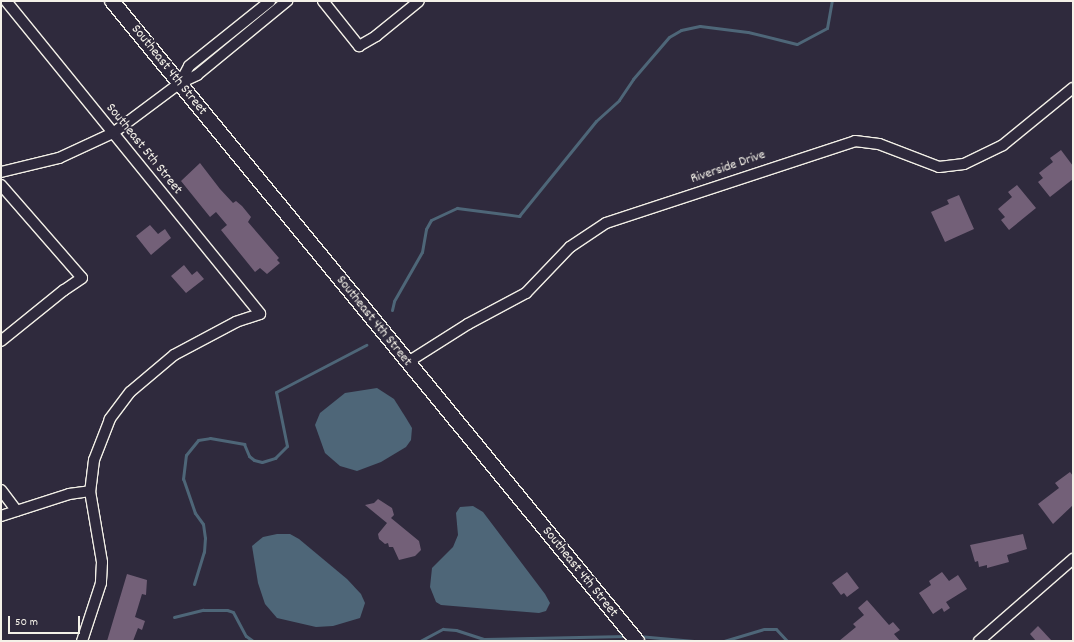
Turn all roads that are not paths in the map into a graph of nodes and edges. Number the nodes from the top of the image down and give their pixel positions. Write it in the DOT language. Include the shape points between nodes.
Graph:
graph roads {
  1 [pos="6,1"];
  2 [pos="112,1"];
  3 [pos="270,1"];
  4 [pos="287,1"];
  5 [pos="323,1"];
  6 [pos="419,1"];
  7 [pos="180,83"];
  8 [pos="1073,88"];
  9 [pos="113,133"];
  10 [pos="1,172"];
  11 [pos="1,185"];
  12 [pos="1,341"];
  13 [pos="408,362"];
  14 [pos="1,490"];
  15 [pos="90,491"];
  16 [pos="17,511"];
  17 [pos="1,516"];
  18 [pos="1073,559"];
  19 [pos="82,641"];
  20 [pos="637,641"];
  21 [pos="979,641"];
  1 -- 9 [label="street, Southeast 5th Street"];
  2 -- 7 [label="main road, Southeast 4th Street"];
  3 -- 7 [label="street" via="189,66"];
  4 -- 7 [label="street" via="197,75"];
  5 -- 6 [label="street" via="359,46 376,36"];
  7 -- 9 [label="street"];
  7 -- 13 [label="main road, Southeast 4th Street"];
  8 -- 13 [label="street, Riverside Drive" via="1003,145 964,164 939,168 879,144 855,141 606,224 587,233 570,247 526,293 468,324"];
  9 -- 10 [label="street" via="59,158"];
  9 -- 15 [label="street, Southeast 5th Street" via="260,314 236,322 179,352 130,392 110,419 100,439"];
  11 -- 12 [label="street" via="82,278"];
  13 -- 20 [label="main road, Southeast 4th Street"];
  14 -- 16 [label="street"];
  15 -- 16 [label="street" via="69,494"];
  15 -- 19 [label="street" via="102,570 94,608"];
  16 -- 17 [label="street"];
  18 -- 21 [label="street"];
}
